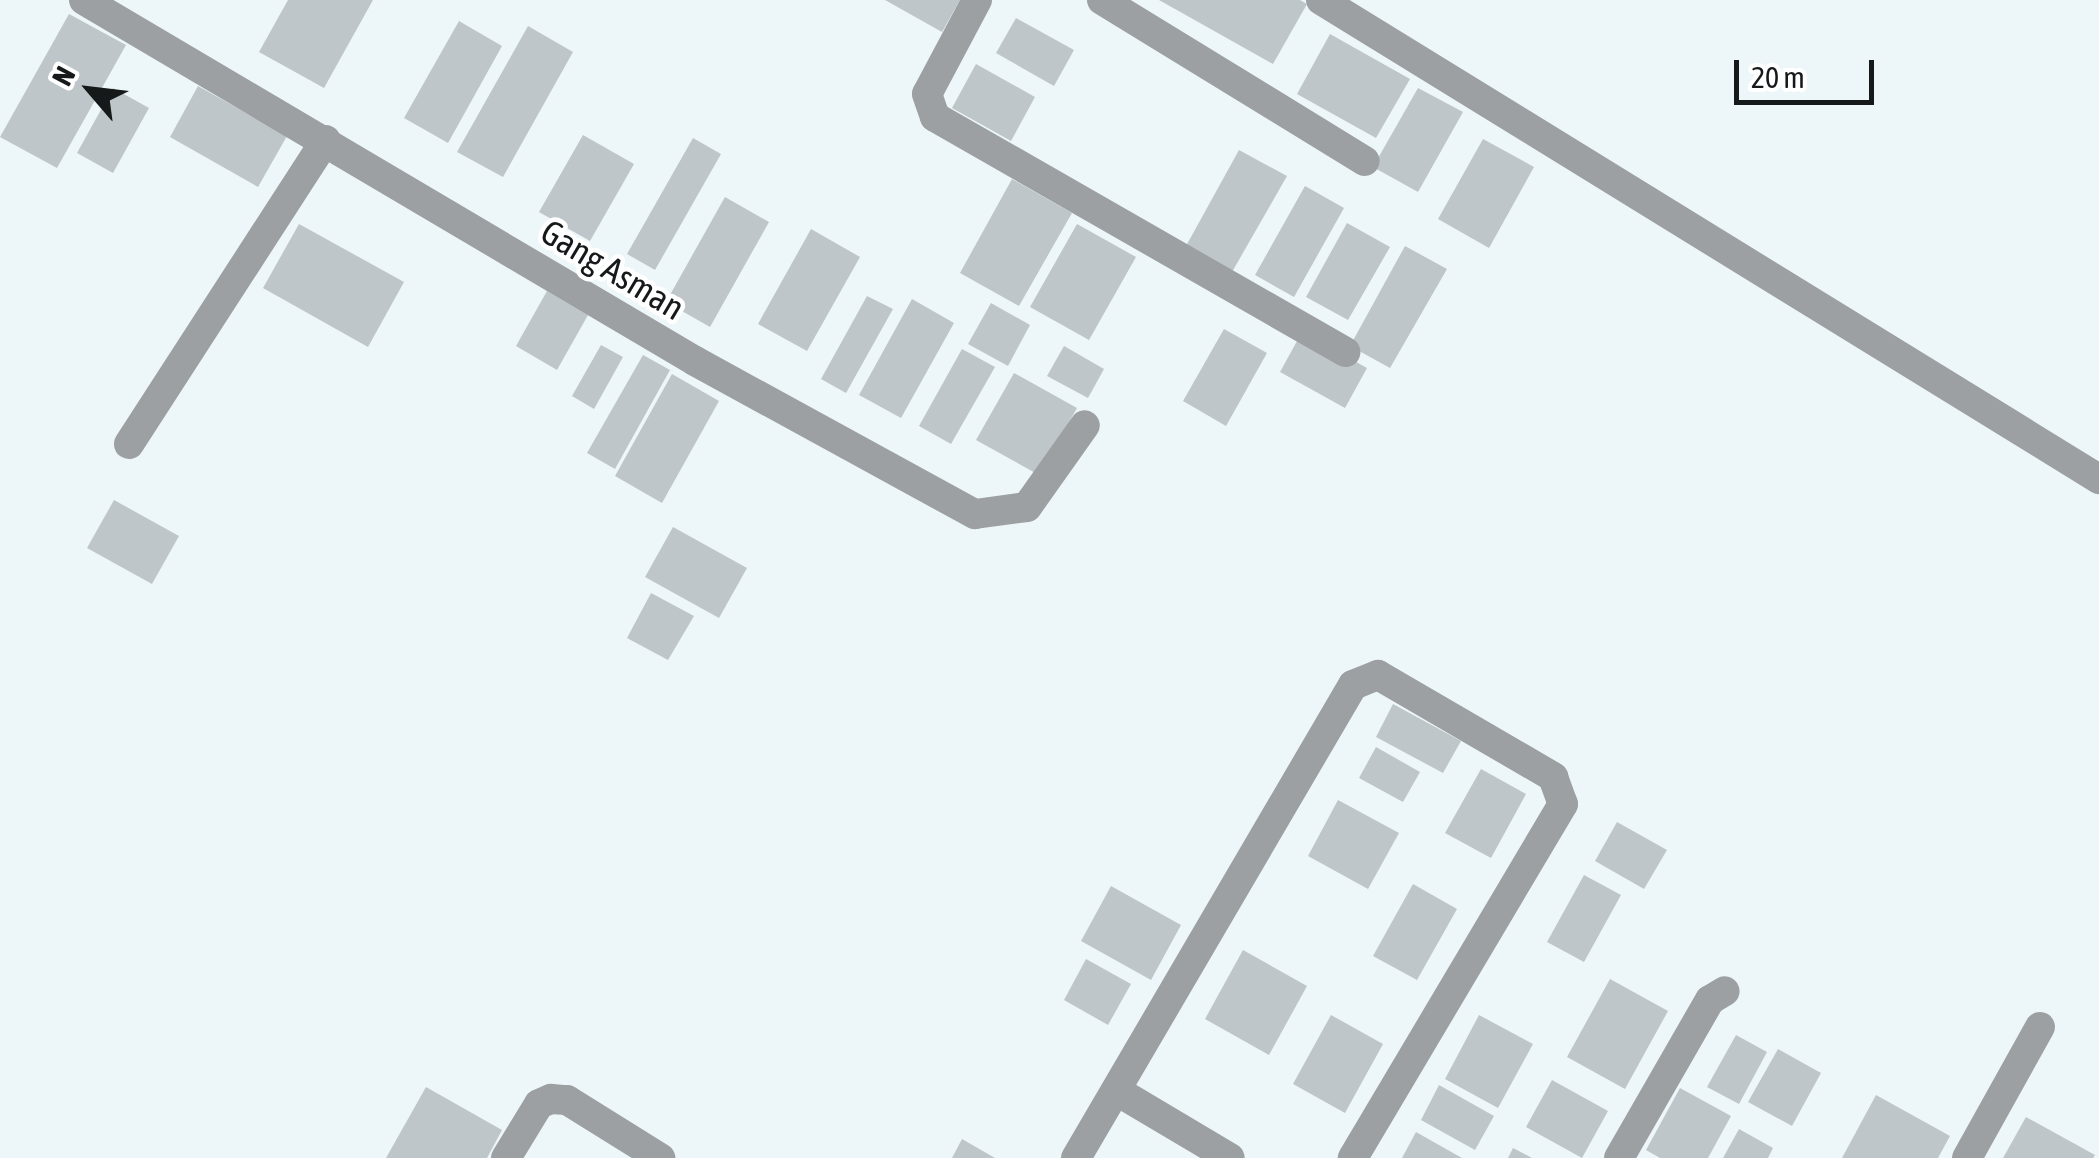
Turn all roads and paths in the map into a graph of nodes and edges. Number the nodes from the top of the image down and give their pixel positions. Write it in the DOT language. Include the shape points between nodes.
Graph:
graph roads {
  1 [pos="84,0"];
  2 [pos="977,0"];
  3 [pos="1102,0"];
  4 [pos="1321,0"];
  5 [pos="326,140"];
  6 [pos="1365,161"];
  7 [pos="1346,352"];
  8 [pos="1084,424"];
  9 [pos="129,444"];
  10 [pos="2099,479"];
  11 [pos="1725,991"];
  12 [pos="2040,1027"];
  13 [pos="1116,1091"];
  14 [pos="506,1158"];
  15 [pos="660,1158"];
  16 [pos="1076,1158"];
  17 [pos="1230,1158"];
  18 [pos="1353,1158"];
  19 [pos="1618,1158"];
  20 [pos="1967,1158"];
  1 -- 5 [label="street, Gang Asman"];
  2 -- 7 [label="street" via="927,94 935,118"];
  3 -- 6 [label="street"];
  4 -- 10 [label="street"];
  5 -- 8 [label="street, Gang Asman" via="695,361 975,514 1028,507"];
  5 -- 9 [label="street"];
  11 -- 19 [label="street" via="1710,1000"];
  12 -- 20 [label="street"];
  13 -- 16 [label="street"];
  13 -- 17 [label="street"];
  13 -- 18 [label="street" via="1353,685 1378,675 1553,777 1563,804"];
  14 -- 15 [label="street" via="539,1104 551,1099 566,1100"];
}
